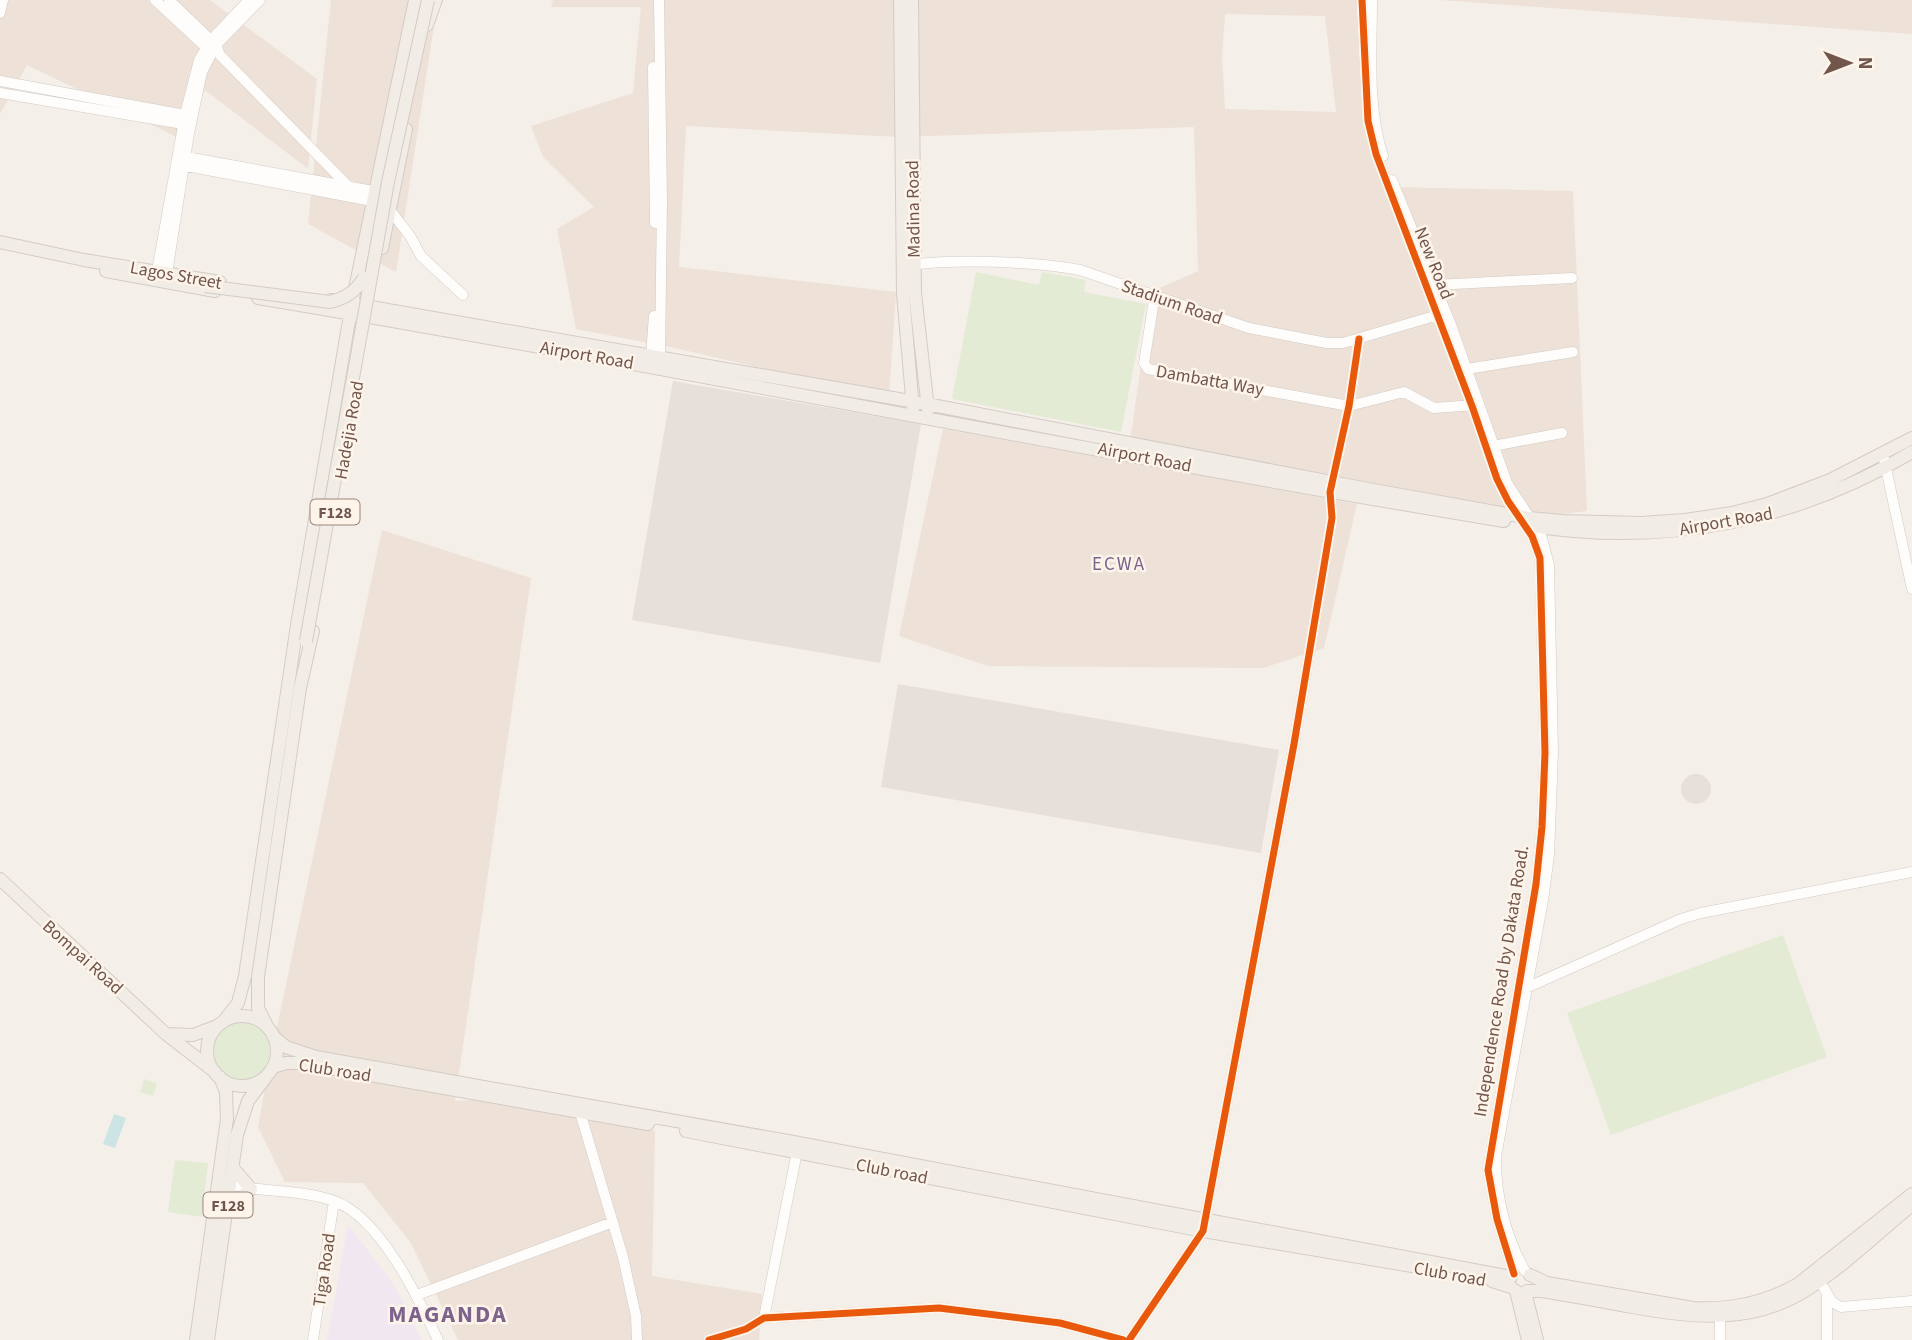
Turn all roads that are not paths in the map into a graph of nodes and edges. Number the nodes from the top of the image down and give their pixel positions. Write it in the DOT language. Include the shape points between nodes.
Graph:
graph roads {
  1 [pos="3,0"];
  2 [pos="155,0"];
  3 [pos="169,0"];
  4 [pos="249,0"];
  5 [pos="260,0"];
  6 [pos="653,0"];
  7 [pos="659,0"];
  8 [pos="900,0"];
  9 [pos="912,0"];
  10 [pos="1362,0"];
  11 [pos="1372,0"];
  12 [pos="426,1"];
  13 [pos="0,13"];
  14 [pos="212,48"];
  15 [pos="0,81"];
  16 [pos="0,93"];
  17 [pos="119,109"];
  18 [pos="184,120"];
  19 [pos="1373,135"];
  20 [pos="182,161"];
  21 [pos="331,188"];
  22 [pos="350,188"];
  23 [pos="372,196"];
  24 [pos="390,210"];
  25 [pos="1400,210"];
  26 [pos="0,242"];
  27 [pos="0,249"];
  28 [pos="908,265"];
  29 [pos="168,273"];
  30 [pos="364,278"];
  31 [pos="1572,278"];
  32 [pos="1434,285"];
  33 [pos="1155,293"];
  34 [pos="463,295"];
  35 [pos="351,308"];
  36 [pos="370,311"];
  37 [pos="1438,315"];
  38 [pos="1447,326"];
  39 [pos="1359,338"];
  40 [pos="1573,352"];
  41 [pos="655,357"];
  42 [pos="1467,369"];
  43 [pos="1475,405"];
  44 [pos="1349,406"];
  45 [pos="913,408"];
  46 [pos="928,410"];
  47 [pos="1562,433"];
  48 [pos="1912,438"];
  49 [pos="1493,446"];
  50 [pos="1912,452"];
  51 [pos="1885,460"];
  52 [pos="1331,487"];
  53 [pos="1527,521"];
  54 [pos="1912,589"];
  55 [pos="303,640"];
  56 [pos="298,672"];
  57 [pos="1912,872"];
  58 [pos="0,879"];
  59 [pos="1522,987"];
  60 [pos="220,1024"];
  61 [pos="270,1031"];
  62 [pos="166,1034"];
  63 [pos="269,1072"];
  64 [pos="217,1074"];
  65 [pos="400,1076"];
  66 [pos="580,1112"];
  67 [pos="790,1148"];
  68 [pos="233,1168"];
  69 [pos="224,1185"];
  70 [pos="251,1189"];
  71 [pos="1912,1194"];
  72 [pos="334,1200"];
  73 [pos="1912,1205"];
  74 [pos="228,1206"];
  75 [pos="613,1222"];
  76 [pos="1204,1225"];
  77 [pos="1520,1282"];
  78 [pos="1821,1282"];
  79 [pos="417,1295"];
  80 [pos="1912,1301"];
  81 [pos="1671,1309"];
  82 [pos="1720,1317"];
  83 [pos="764,1318"];
  84 [pos="196,1340"];
  85 [pos="208,1340"];
  86 [pos="313,1340"];
  87 [pos="438,1340"];
  88 [pos="637,1340"];
  89 [pos="709,1340"];
  90 [pos="1123,1340"];
  91 [pos="1129,1340"];
  92 [pos="1528,1340"];
  93 [pos="1537,1340"];
  94 [pos="1720,1340"];
  95 [pos="1827,1340"];
  1 -- 13 [label="street"];
  2 -- 14 [label="street"];
  3 -- 14 [label="street"];
  4 -- 14 [label="street"];
  5 -- 14 [label="street"];
  6 -- 41 [label="street"];
  7 -- 41 [label="street" via="662,200"];
  8 -- 28 [label="main road, Madina Road"];
  9 -- 28 [label="main road, Madina Road"];
  10 -- 19 [label="street, New Road" via="1367,105"];
  11 -- 19 [label="street, New Road"];
  12 -- 23 [label="main road, Hadejia Road / F128"];
  12 -- 24 [label="main road, Hadejia Road / F128" via="429,18"];
  12 -- 30 [label="main road" via="395,109"];
  12 -- 55 [label="main road, bridge"];
  14 -- 18 [label="street" via="192,82"];
  14 -- 20 [label="street" via="198,87"];
  14 -- 22 [label="street"];
  15 -- 17 [label="street"];
  16 -- 17 [label="street"];
  17 -- 18 [label="street"];
  18 -- 20 [label="street"];
  19 -- 25 [label="street, New Road"];
  20 -- 21 [label="street"];
  20 -- 29 [label="street"];
  21 -- 22 [label="street"];
  21 -- 23 [label="street"];
  22 -- 23 [label="street"];
  23 -- 35 [label="main road, Hadejia Road / F128"];
  24 -- 34 [label="street" via="421,256"];
  24 -- 36 [label="main road, Hadejia Road / F128"];
  25 -- 32 [label="street, New Road"];
  25 -- 37 [label="street, New Road"];
  26 -- 29 [label="main road, Lagos Street"];
  27 -- 35 [label="main road, Lagos Street" via="155,282"];
  28 -- 33 [label="street, Stadium Road" via="957,261 1062,267"];
  28 -- 45 [label="main road, Madina Road" via="905,323"];
  28 -- 46 [label="main road, Madina Road"];
  29 -- 30 [label="main road, bridge" via="205,286 330,302 349,295"];
  29 -- 35 [label="main road, Lagos Street"];
  30 -- 55 [label="main road"];
  31 -- 32 [label="street"];
  32 -- 38 [label="street, New Road"];
  33 -- 39 [label="street, Stadium Road" via="1263,331 1327,343"];
  33 -- 44 [label="street, Dambatta Way" via="1144,363 1148,369"];
  35 -- 36 [label="main road"];
  35 -- 56 [label="main road, Hadejia Road / F128" via="297,625"];
  36 -- 41 [label="main road, Airport Road"];
  36 -- 45 [label="main road, Airport Road"];
  36 -- 56 [label="main road, Hadejia Road / F128" via="325,569"];
  37 -- 38 [label="street, New Road"];
  37 -- 39 [label="street, Stadium Road"];
  38 -- 42 [label="street, New Road"];
  38 -- 43 [label="street, New Road"];
  39 -- 44 [label="street"];
  40 -- 42 [label="street"];
  41 -- 45 [label="main road, Airport Road"];
  42 -- 43 [label="street, New Road"];
  43 -- 44 [label="street" via="1434,408 1404,392"];
  43 -- 49 [label="street, New Road"];
  43 -- 53 [label="street, New Road" via="1501,489"];
  44 -- 52 [label="street"];
  45 -- 46 [label="main road, Airport Road"];
  46 -- 52 [label="main road, Airport Road"];
  47 -- 49 [label="street"];
  48 -- 51 [label="main road, Airport Road"];
  49 -- 53 [label="street, New Road"];
  50 -- 51 [label="main road, Airport Road"];
  51 -- 53 [label="main road, Airport Road" via="1811,501 1710,527 1582,532"];
  51 -- 54 [label="street"];
  52 -- 53 [label="main road, Airport Road"];
  52 -- 76 [label="street" via="1332,518 1294,744"];
  53 -- 59 [label="street, Independence Road by Dakata Road." via="1540,558 1545,753 1536,884"];
  55 -- 56 [label="main road"];
  56 -- 60 [label="main road, Hadejia Road / F128" via="245,976 238,1003"];
  56 -- 61 [label="main road, Hadejia Road / F128" via="258,977 258,1007"];
  57 -- 59 [label="street" via="1701,913"];
  58 -- 62 [label="main road, Bompai Road"];
  59 -- 77 [label="street, Independence Road by Dakata Road." via="1492,1175"];
  60 -- 61 [label="main road" via="241,1016 260,1020"];
  60 -- 62 [label="main road" via="193,1035"];
  60 -- 64 [label="main road, F128" via="208,1048"];
  61 -- 63 [label="main road, F128" via="276,1056"];
  61 -- 65 [label="main road" via="286,1047"];
  62 -- 64 [label="main road, Bompai Road"];
  63 -- 64 [label="main road" via="257,1082 238,1086"];
  63 -- 65 [label="main road, Club road" via="286,1063 302,1063"];
  63 -- 68 [label="main road, F128" via="242,1116"];
  64 -- 69 [label="main road, F128" via="228,1105"];
  65 -- 66 [label="main road, Club road"];
  65 -- 67 [label="main road"];
  66 -- 67 [label="main road, Club road"];
  66 -- 75 [label="street"];
  67 -- 76 [label="main road"];
  67 -- 83 [label="street"];
  68 -- 69 [label="main road, F128"];
  68 -- 70 [label="main road"];
  69 -- 70 [label="street"];
  69 -- 74 [label="main road, F128"];
  69 -- 84 [label="main road, F128"];
  70 -- 72 [label="street"];
  70 -- 74 [label="main road"];
  71 -- 78 [label="main road"];
  72 -- 79 [label="street" via="370,1227"];
  72 -- 86 [label="street, Tiga Road"];
  73 -- 78 [label="main road"];
  74 -- 85 [label="main road, F128"];
  75 -- 79 [label="street"];
  75 -- 88 [label="street" via="636,1316"];
  76 -- 77 [label="main road"];
  76 -- 91 [label="street"];
  77 -- 81 [label="main road" via="1547,1283"];
  77 -- 92 [label="main road"];
  77 -- 93 [label="main road"];
  78 -- 80 [label="street" via="1832,1303 1841,1307"];
  78 -- 81 [label="main road" via="1748,1305"];
  78 -- 82 [label="main road" via="1768,1309"];
  78 -- 95 [label="street"];
  79 -- 87 [label="street"];
  81 -- 82 [label="main road"];
  82 -- 94 [label="street"];
  83 -- 89 [label="street" via="746,1329"];
  83 -- 90 [label="street" via="939,1308 1060,1323"];
}
